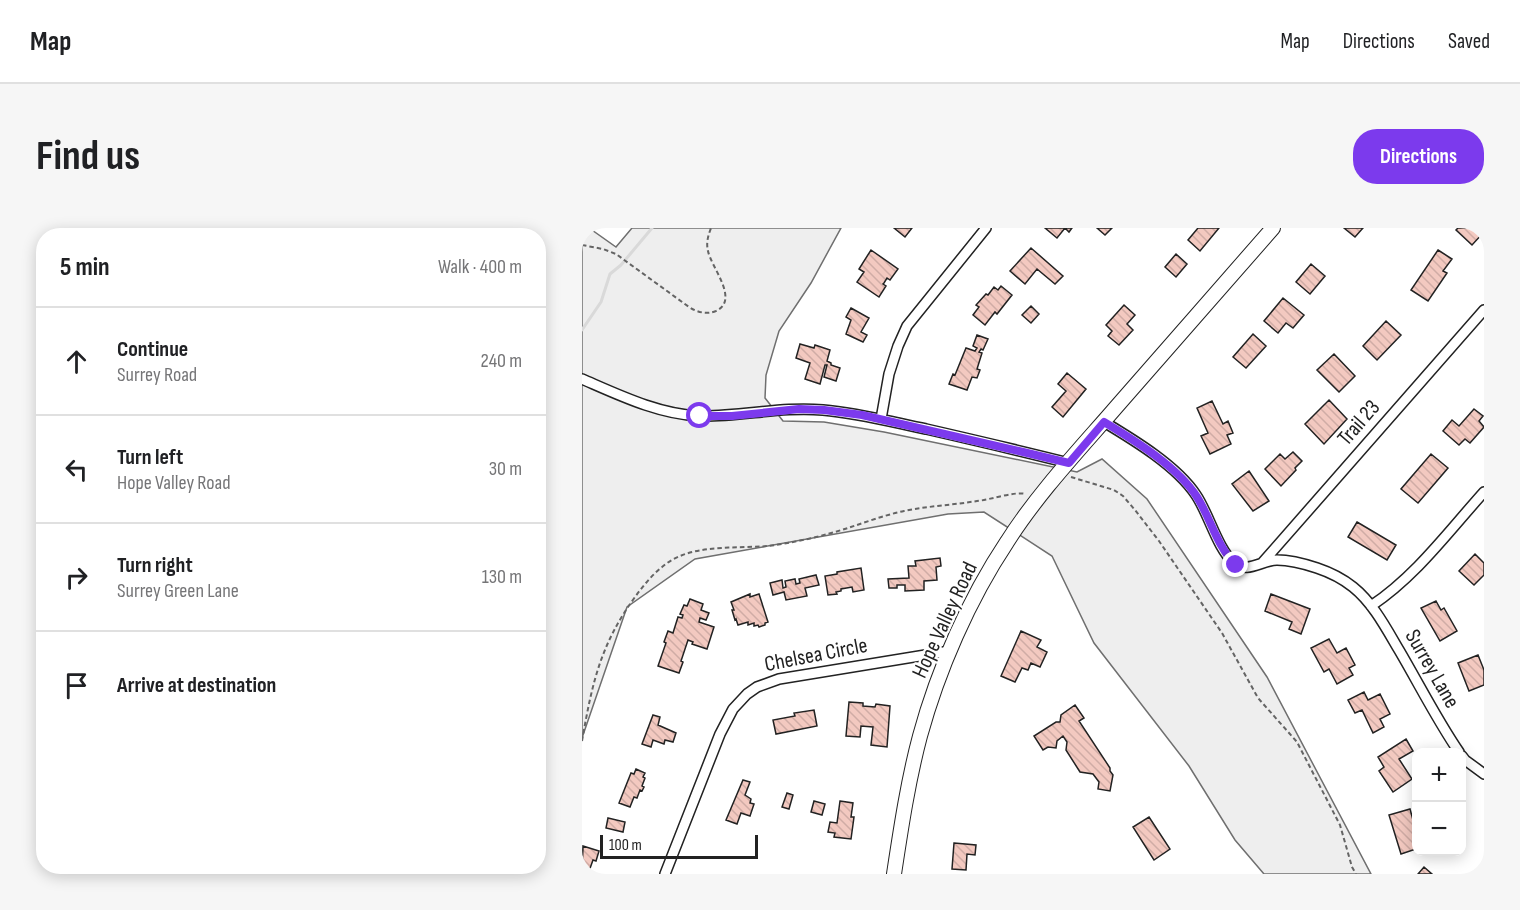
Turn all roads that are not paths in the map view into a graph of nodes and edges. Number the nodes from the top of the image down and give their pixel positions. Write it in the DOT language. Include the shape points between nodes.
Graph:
graph roads {
  1 [pos="986,228"];
  2 [pos="1273,228"];
  3 [pos="1484,310"];
  4 [pos="582,379"];
  5 [pos="881,419"];
  6 [pos="1104,422"];
  7 [pos="1069,470"];
  8 [pos="1484,492"];
  9 [pos="1263,561"];
  10 [pos="1371,606"];
  11 [pos="950,651"];
  12 [pos="1457,748"];
  13 [pos="1466,759"];
  14 [pos="1484,774"];
  15 [pos="665,874"];
  16 [pos="894,874"];
  1 -- 5 [label="street" via="907,326 889,374"];
  2 -- 6 [label="main road, Hope Valley Road"];
  3 -- 9 [label="street, Trail 23"];
  4 -- 5 [label="street" via="648,406 684,415 732,416 811,409"];
  5 -- 7 [label="street" via="1014,449"];
  6 -- 7 [label="main road, Hope Valley Road"];
  6 -- 9 [label="street, Surrey Lane" via="1155,455 1190,486 1236,565 1245,568"];
  7 -- 11 [label="main road, Hope Valley Road" via="1039,498 1007,542"];
  8 -- 10 [label="street" via="1412,574"];
  9 -- 10 [label="street, Surrey Lane" via="1285,560 1330,573"];
  10 -- 12 [label="street, Surrey Lane"];
  11 -- 15 [label="street, Chelsea Circle" via="779,679 747,694 732,709 720,734"];
  11 -- 16 [label="main road, Hope Valley Road" via="919,738"];
  13 -- 14 [label="street, Surrey Lane"];
}
